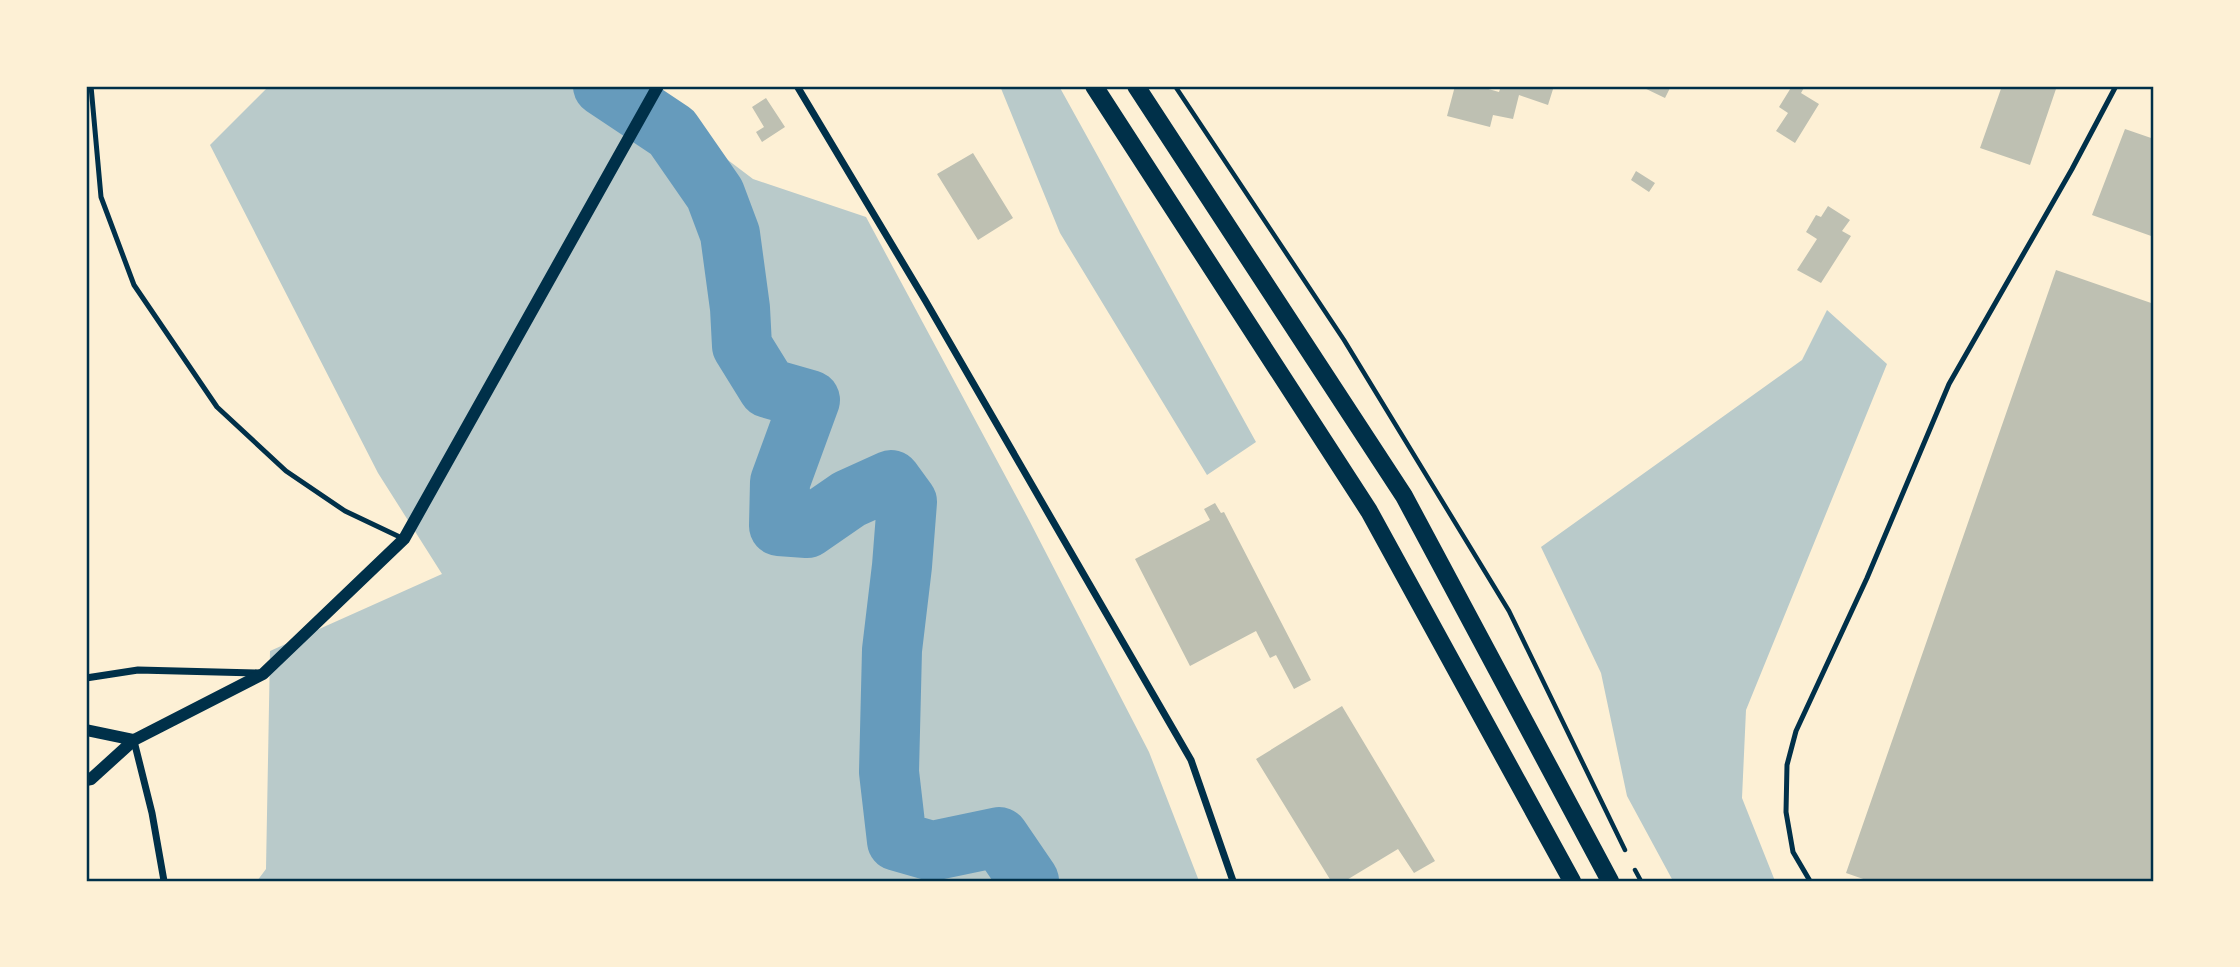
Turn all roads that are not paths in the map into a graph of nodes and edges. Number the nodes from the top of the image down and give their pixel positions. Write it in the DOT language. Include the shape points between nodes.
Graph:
graph roads {
  1 [pos="91,86"];
  2 [pos="658,86"];
  3 [pos="797,86"];
  4 [pos="1094,86"];
  5 [pos="1136,86"];
  6 [pos="2116,86"];
  7 [pos="404,539"];
  8 [pos="263,674"];
  9 [pos="86,678"];
  10 [pos="86,730"];
  11 [pos="134,740"];
  12 [pos="86,780"];
  13 [pos="164,881"];
  14 [pos="1233,881"];
  15 [pos="1572,881"];
  16 [pos="1610,881"];
  17 [pos="1810,881"];
  1 -- 7 [label="lane" via="101,197 134,285 217,407 286,471 345,511"];
  2 -- 7 [label="street"];
  3 -- 14 [label="street" via="1191,760"];
  4 -- 15 [label="main road" via="1369,511"];
  5 -- 16 [label="main road" via="1404,496"];
  6 -- 17 [label="lane" via="1949,384 1796,731 1787,765 1786,812 1793,852"];
  7 -- 8 [label="street"];
  8 -- 9 [label="street" via="138,670"];
  8 -- 11 [label="street"];
  10 -- 11 [label="street"];
  11 -- 12 [label="street"];
  11 -- 13 [label="street"];
}
